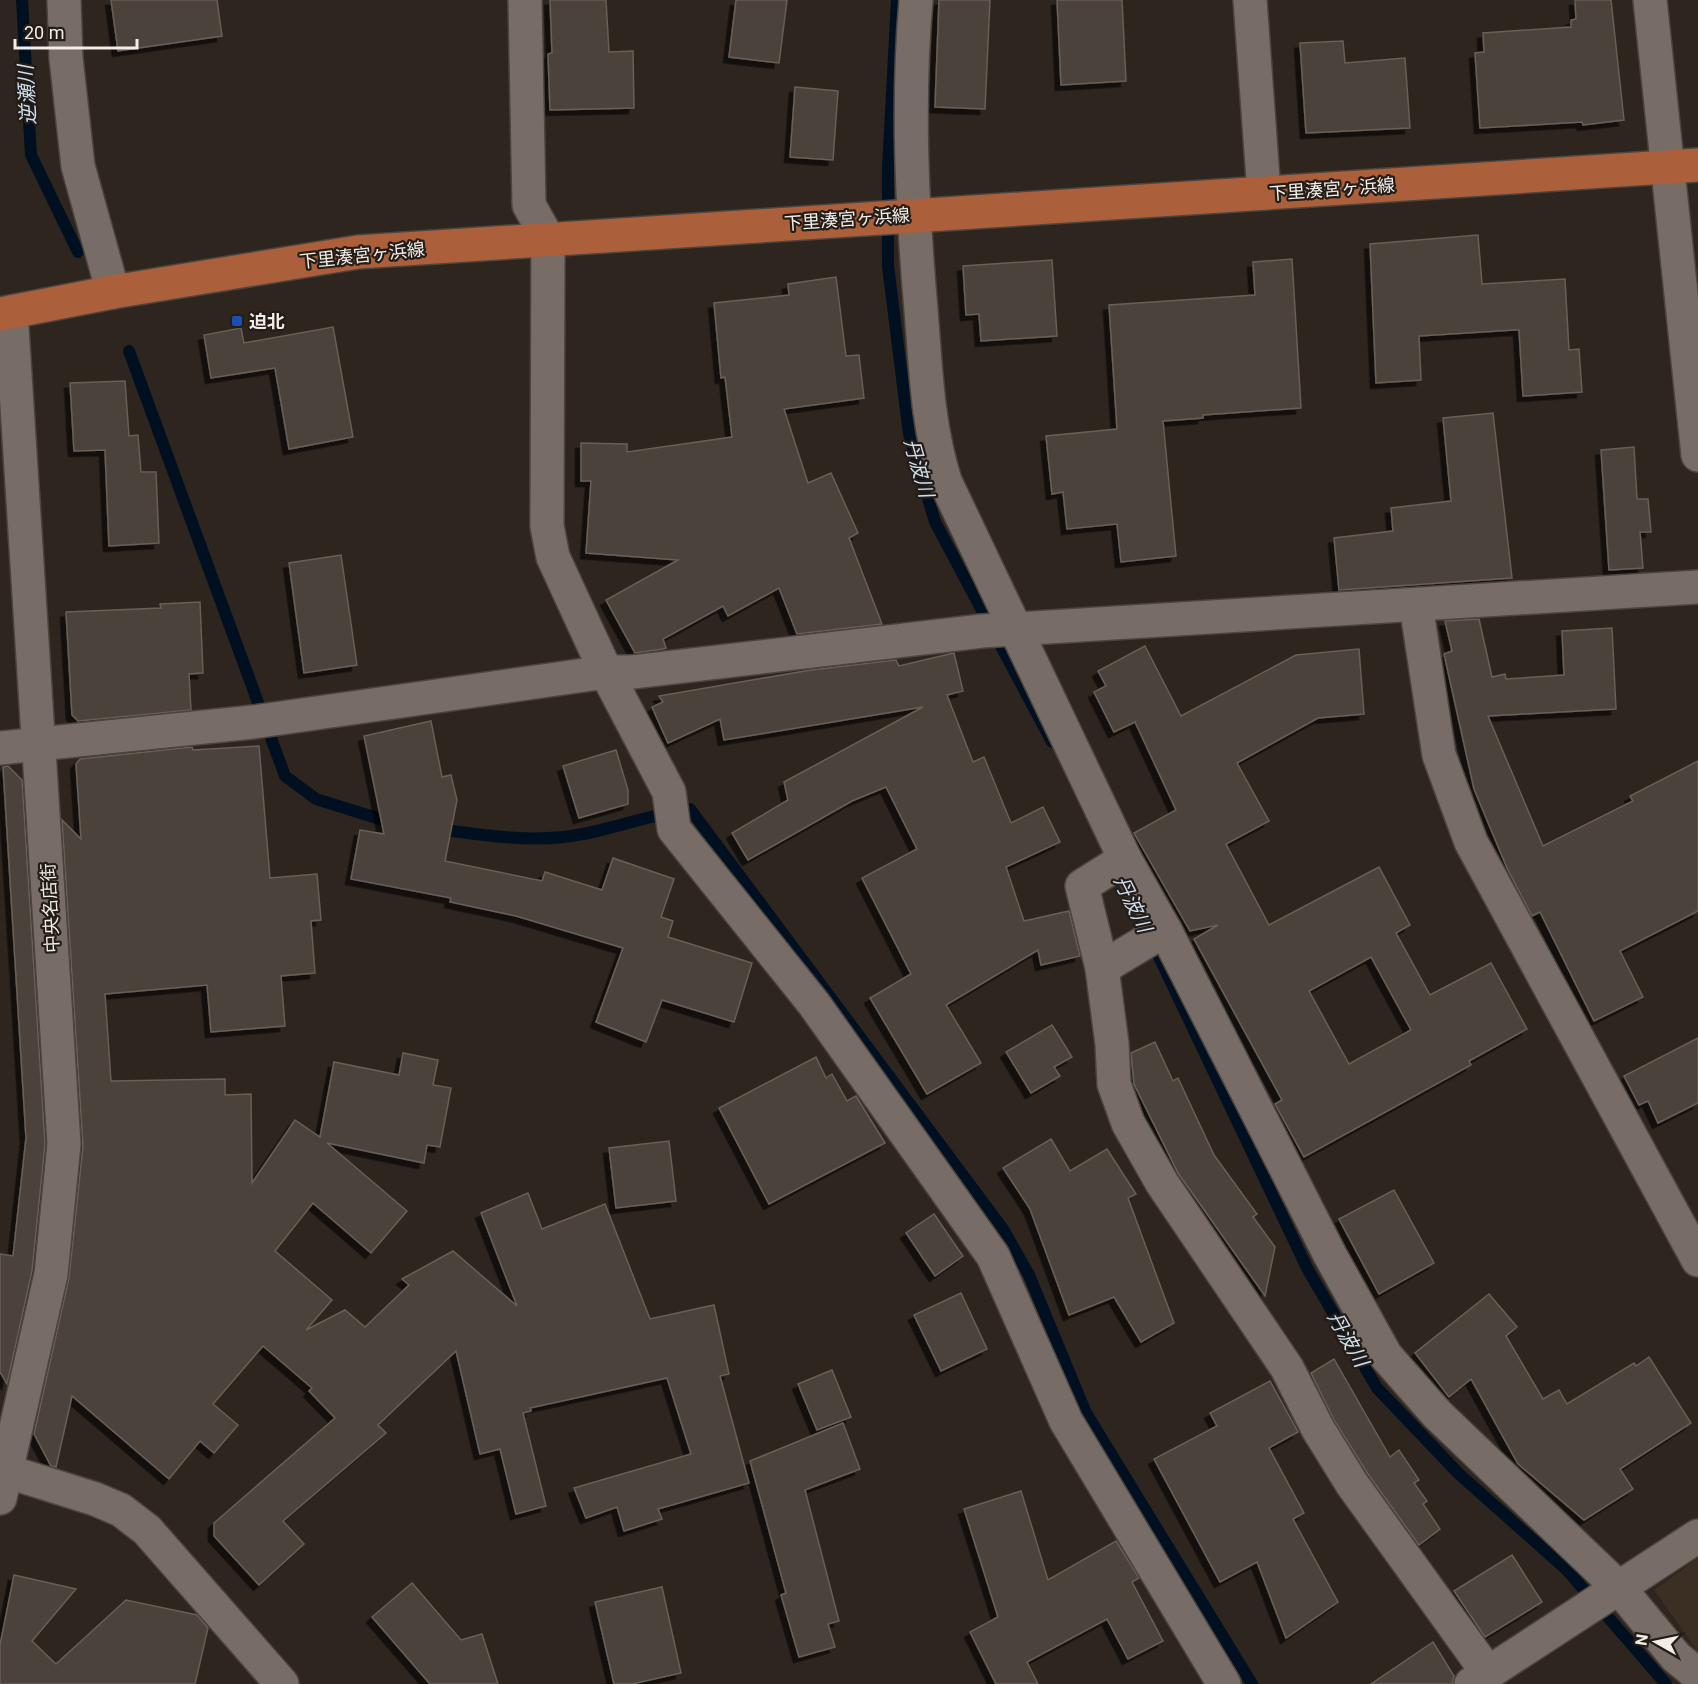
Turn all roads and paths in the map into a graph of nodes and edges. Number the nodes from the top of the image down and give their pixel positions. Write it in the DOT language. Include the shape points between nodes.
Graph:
graph roads {
  1 [pos="64,0"];
  2 [pos="525,0"];
  3 [pos="916,0"];
  4 [pos="1250,0"];
  5 [pos="1650,0"];
  6 [pos="1698,165"];
  7 [pos="1666,167"];
  8 [pos="1264,193"];
  9 [pos="913,215"];
  10 [pos="548,239"];
  11 [pos="113,292"];
  12 [pos="6,313"];
  13 [pos="1698,455"];
  14 [pos="1698,587"];
  15 [pos="1416,605"];
  16 [pos="1016,629"];
  17 [pos="606,672"];
  18 [pos="40,743"];
  19 [pos="0,748"];
  20 [pos="1125,859"];
  21 [pos="1165,930"];
  22 [pos="1102,968"];
  23 [pos="1698,1260"];
  24 [pos="3,1484"];
  25 [pos="1698,1536"];
  26 [pos="1620,1589"];
  27 [pos="1698,1675"];
  28 [pos="1480,1678"];
  29 [pos="282,1684"];
  30 [pos="1224,1684"];
  1 -- 11 [label="street" via="78,166"];
  2 -- 10 [label="street" via="529,205"];
  3 -- 9 [label="street" via="912,48"];
  4 -- 8 [label="street"];
  5 -- 7 [label="street"];
  6 -- 7 [label="main road, 下里湊宮ヶ浜線"];
  7 -- 8 [label="main road, 下里湊宮ヶ浜線"];
  7 -- 13 [label="street"];
  8 -- 9 [label="main road, 下里湊宮ヶ浜線"];
  9 -- 10 [label="main road, 下里湊宮ヶ浜線"];
  9 -- 16 [label="street" via="933,441 945,481"];
  10 -- 11 [label="main road, 下里湊宮ヶ浜線" via="358,252"];
  10 -- 17 [label="street" via="547,526 553,557"];
  11 -- 12 [label="main road, 下里湊宮ヶ浜線"];
  12 -- 18 [label="street, 中央名店街"];
  14 -- 15 [label="street"];
  15 -- 16 [label="street"];
  15 -- 23 [label="street" via="1439,755 1471,842"];
  16 -- 17 [label="street"];
  16 -- 20 [label="street"];
  17 -- 18 [label="street" via="263,720"];
  17 -- 30 [label="street" via="669,792 674,829 814,1004 993,1256 1066,1422"];
  18 -- 19 [label="street"];
  18 -- 24 [label="street, 中央名店街" via="64,1144 51,1274"];
  20 -- 21 [label="street"];
  20 -- 22 [label="street" via="1082,886"];
  21 -- 22 [label="street"];
  21 -- 26 [label="street" via="1330,1255 1386,1356 1437,1414"];
  22 -- 28 [label="street" via="1114,1084 1128,1123 1162,1183 1287,1368 1352,1484"];
  24 -- 29 [label="street" via="121,1510 147,1530"];
  25 -- 26 [label="street"];
  26 -- 27 [label="street" via="1676,1657"];
  26 -- 28 [label="street"];
}
